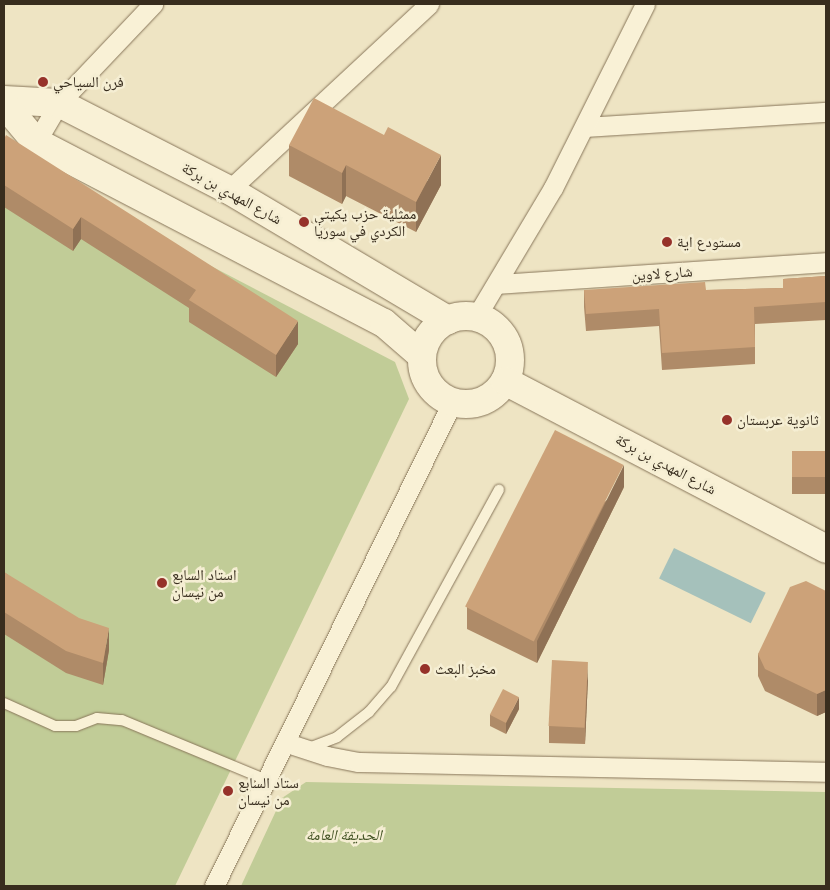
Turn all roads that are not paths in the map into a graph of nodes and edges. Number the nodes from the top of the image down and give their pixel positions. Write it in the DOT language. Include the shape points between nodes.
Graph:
graph roads {
  1 [pos="153,4"];
  2 [pos="429,4"];
  3 [pos="645,4"];
  4 [pos="4,102"];
  5 [pos="59,102"];
  6 [pos="826,112"];
  7 [pos="586,127"];
  8 [pos="36,142"];
  9 [pos="229,190"];
  10 [pos="826,262"];
  11 [pos="497,284"];
  12 [pos="476,317"];
  13 [pos="448,320"];
  14 [pos="422,356"];
  15 [pos="505,381"];
  16 [pos="452,403"];
  17 [pos="500,490"];
  18 [pos="826,549"];
  19 [pos="4,702"];
  20 [pos="287,743"];
  21 [pos="306,750"];
  22 [pos="826,772"];
  23 [pos="269,780"];
  24 [pos="214,886"];
  1 -- 5 [label="street"];
  2 -- 9 [label="street"];
  3 -- 7 [label="street"];
  4 -- 5 [label="street, شارع المهدي بن بركة"];
  4 -- 8 [label="street, شارع المهدي بن بركة"];
  5 -- 8 [label="street"];
  5 -- 9 [label="street, شارع المهدي بن بركة"];
  6 -- 7 [label="street"];
  7 -- 11 [label="street"];
  8 -- 14 [label="street, شارع المهدي بن بركة" via="384,323"];
  9 -- 13 [label="street, شارع المهدي بن بركة"];
  10 -- 11 [label="street, شارع لاوين"];
  11 -- 12 [label="street"];
  12 -- 13 [label="street"];
  12 -- 15 [label="street" via="499,330 506,342 510,355"];
  13 -- 14 [label="street" via="435,329"];
  14 -- 16 [label="street" via="429,385"];
  15 -- 16 [label="street" via="496,394 482,402"];
  15 -- 18 [label="street, شارع المهدي بن بركة"];
  16 -- 20 [label="street"];
  17 -- 21 [label="lane" via="391,687 369,712 337,737"];
  19 -- 23 [label="lane" via="55,726 76,726 97,718 122,720"];
  20 -- 21 [label="street"];
  20 -- 23 [label="street"];
  21 -- 22 [label="street" via="358,762"];
  23 -- 24 [label="street"];
}
